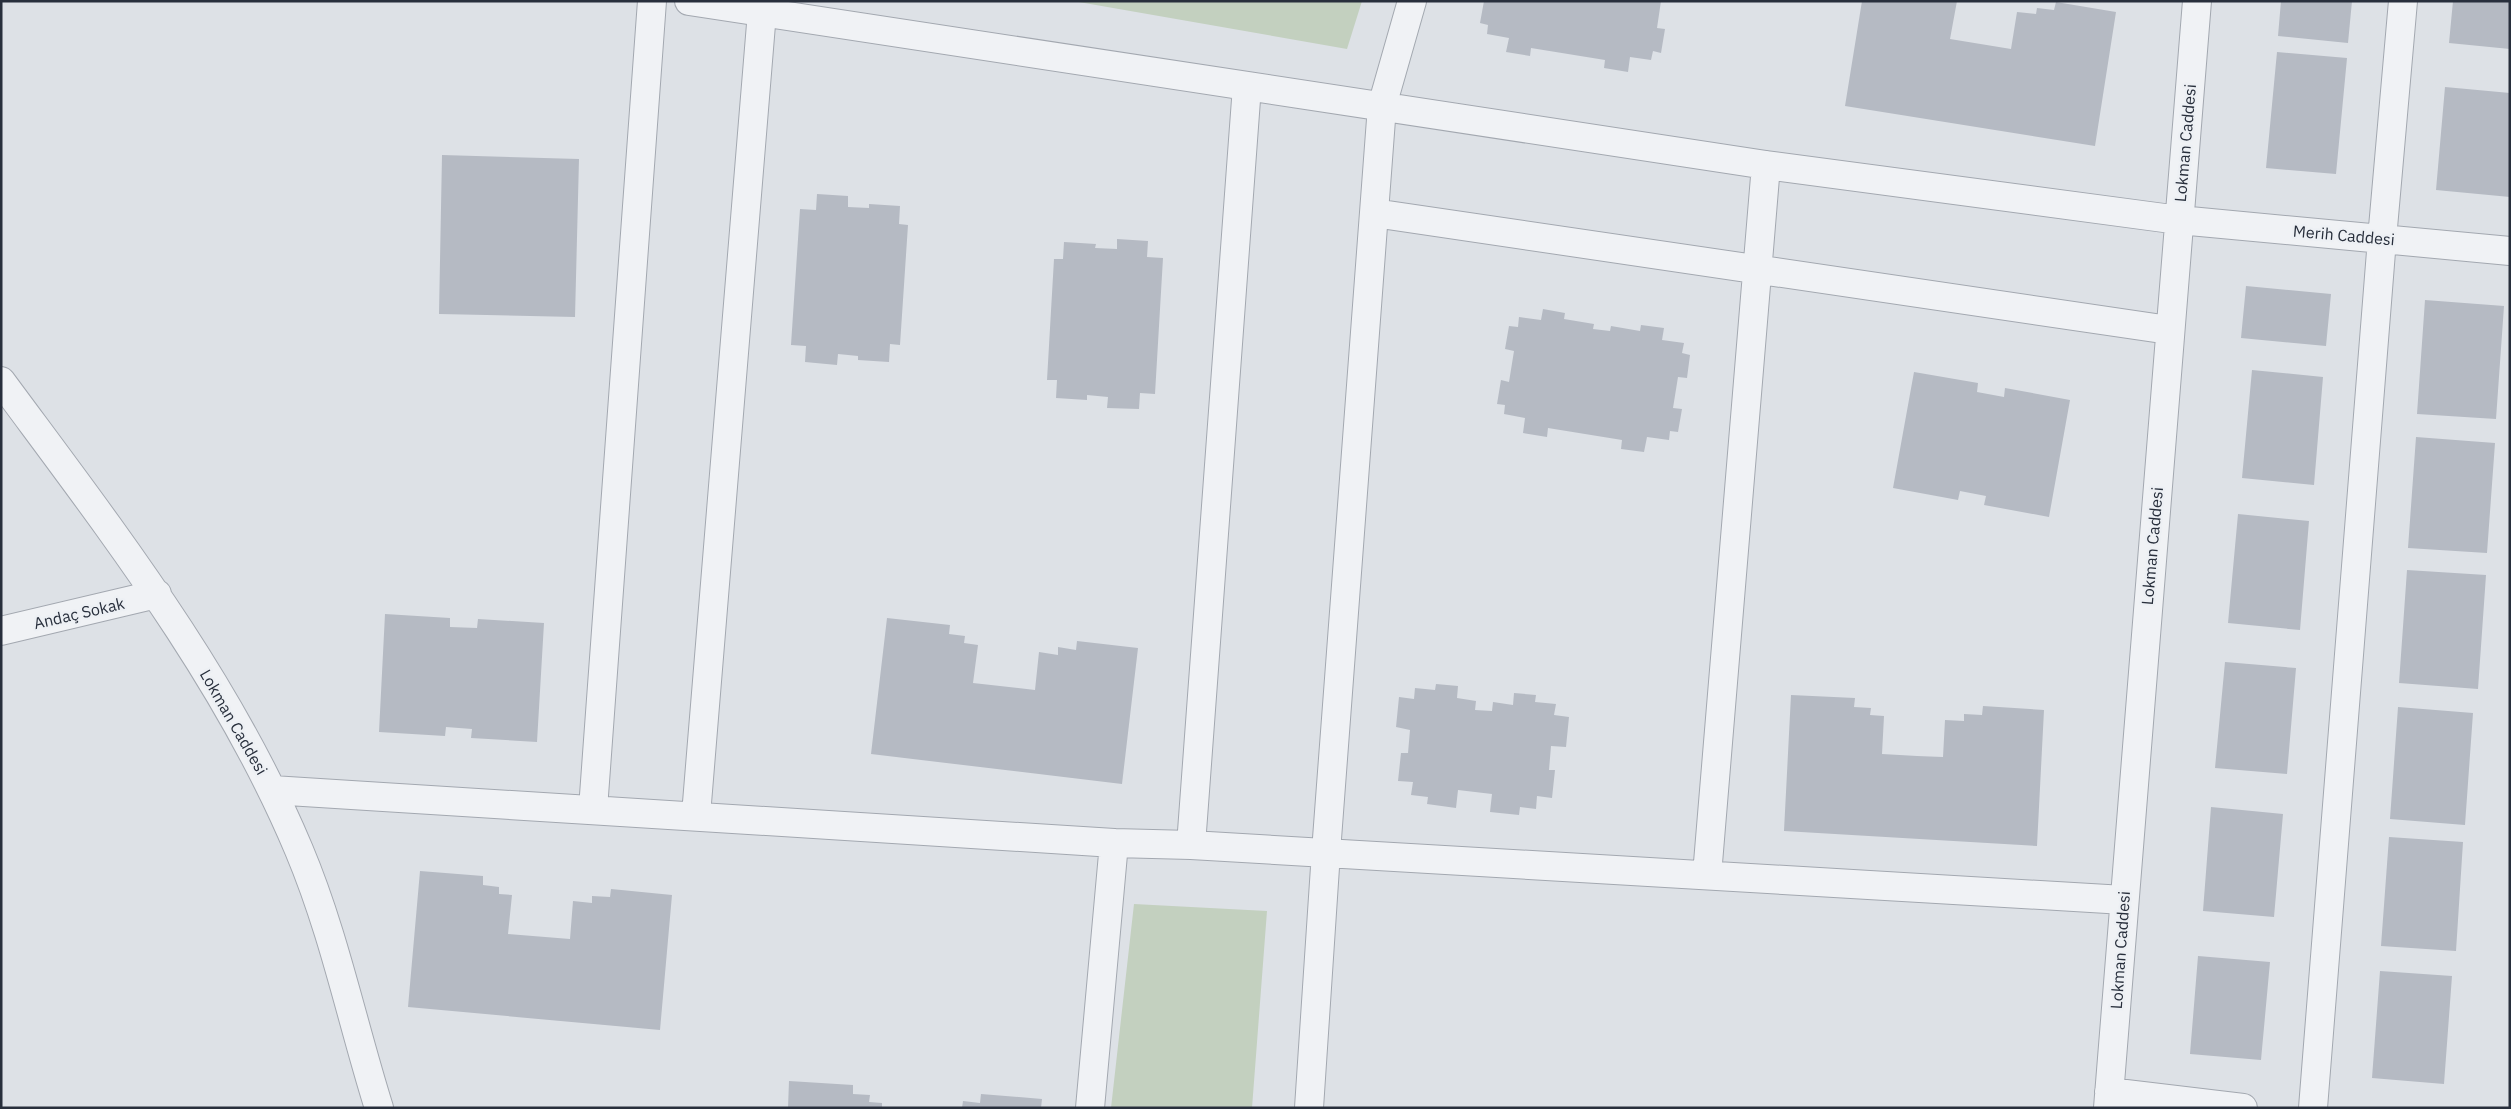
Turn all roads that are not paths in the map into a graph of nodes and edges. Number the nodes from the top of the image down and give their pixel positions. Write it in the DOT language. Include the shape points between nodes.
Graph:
graph roads {
  1 [pos="652,1"];
  2 [pos="689,1"];
  3 [pos="1412,1"];
  4 [pos="2197,1"];
  5 [pos="2403,1"];
  6 [pos="794,9"];
  7 [pos="762,12"];
  8 [pos="1247,86"];
  9 [pos="1382,106"];
  10 [pos="1766,165"];
  11 [pos="1374,213"];
  12 [pos="2178,220"];
  13 [pos="2382,239"];
  14 [pos="2510,251"];
  15 [pos="1757,270"];
  16 [pos="2170,330"];
  17 [pos="1,381"];
  18 [pos="157,594"];
  19 [pos="1,631"];
  20 [pos="272,790"];
  21 [pos="593,809"];
  22 [pos="696,815"];
  23 [pos="1114,843"];
  24 [pos="1191,845"];
  25 [pos="1326,852"];
  26 [pos="1707,875"];
  27 [pos="2124,900"];
  28 [pos="2109,1100"];
  29 [pos="379,1108"];
  30 [pos="1090,1108"];
  31 [pos="1308,1108"];
  32 [pos="2243,1108"];
  33 [pos="2313,1108"];
  1 -- 21 [label="street"];
  2 -- 7 [label="street, Merih Caddesi"];
  3 -- 9 [label="street"];
  4 -- 12 [label="street, Lokman Caddesi"];
  5 -- 13 [label="street"];
  6 -- 7 [label="street, Merih Caddesi"];
  6 -- 8 [label="street, Merih Caddesi"];
  7 -- 22 [label="street"];
  8 -- 9 [label="street, Merih Caddesi"];
  8 -- 24 [label="street"];
  9 -- 10 [label="street, Merih Caddesi"];
  9 -- 11 [label="street"];
  10 -- 12 [label="street, Merih Caddesi"];
  10 -- 15 [label="street"];
  11 -- 15 [label="street"];
  11 -- 25 [label="street"];
  12 -- 13 [label="street, Merih Caddesi"];
  12 -- 16 [label="street, Lokman Caddesi"];
  13 -- 14 [label="street, Merih Caddesi"];
  13 -- 33 [label="street"];
  15 -- 16 [label="street"];
  15 -- 26 [label="street"];
  16 -- 27 [label="street, Lokman Caddesi"];
  17 -- 18 [label="street, Lokman Caddesi"];
  18 -- 19 [label="street, Andaç Sokak"];
  18 -- 20 [label="street, Lokman Caddesi" via="241,731"];
  20 -- 21 [label="street"];
  20 -- 29 [label="street, Lokman Caddesi" via="323,912"];
  21 -- 22 [label="street"];
  22 -- 23 [label="street"];
  23 -- 24 [label="street"];
  23 -- 30 [label="street"];
  24 -- 25 [label="street"];
  25 -- 26 [label="street"];
  25 -- 31 [label="street"];
  26 -- 27 [label="street"];
  27 -- 28 [label="street, Lokman Caddesi"];
  28 -- 32 [label="street, Lokman Caddesi"];
}
